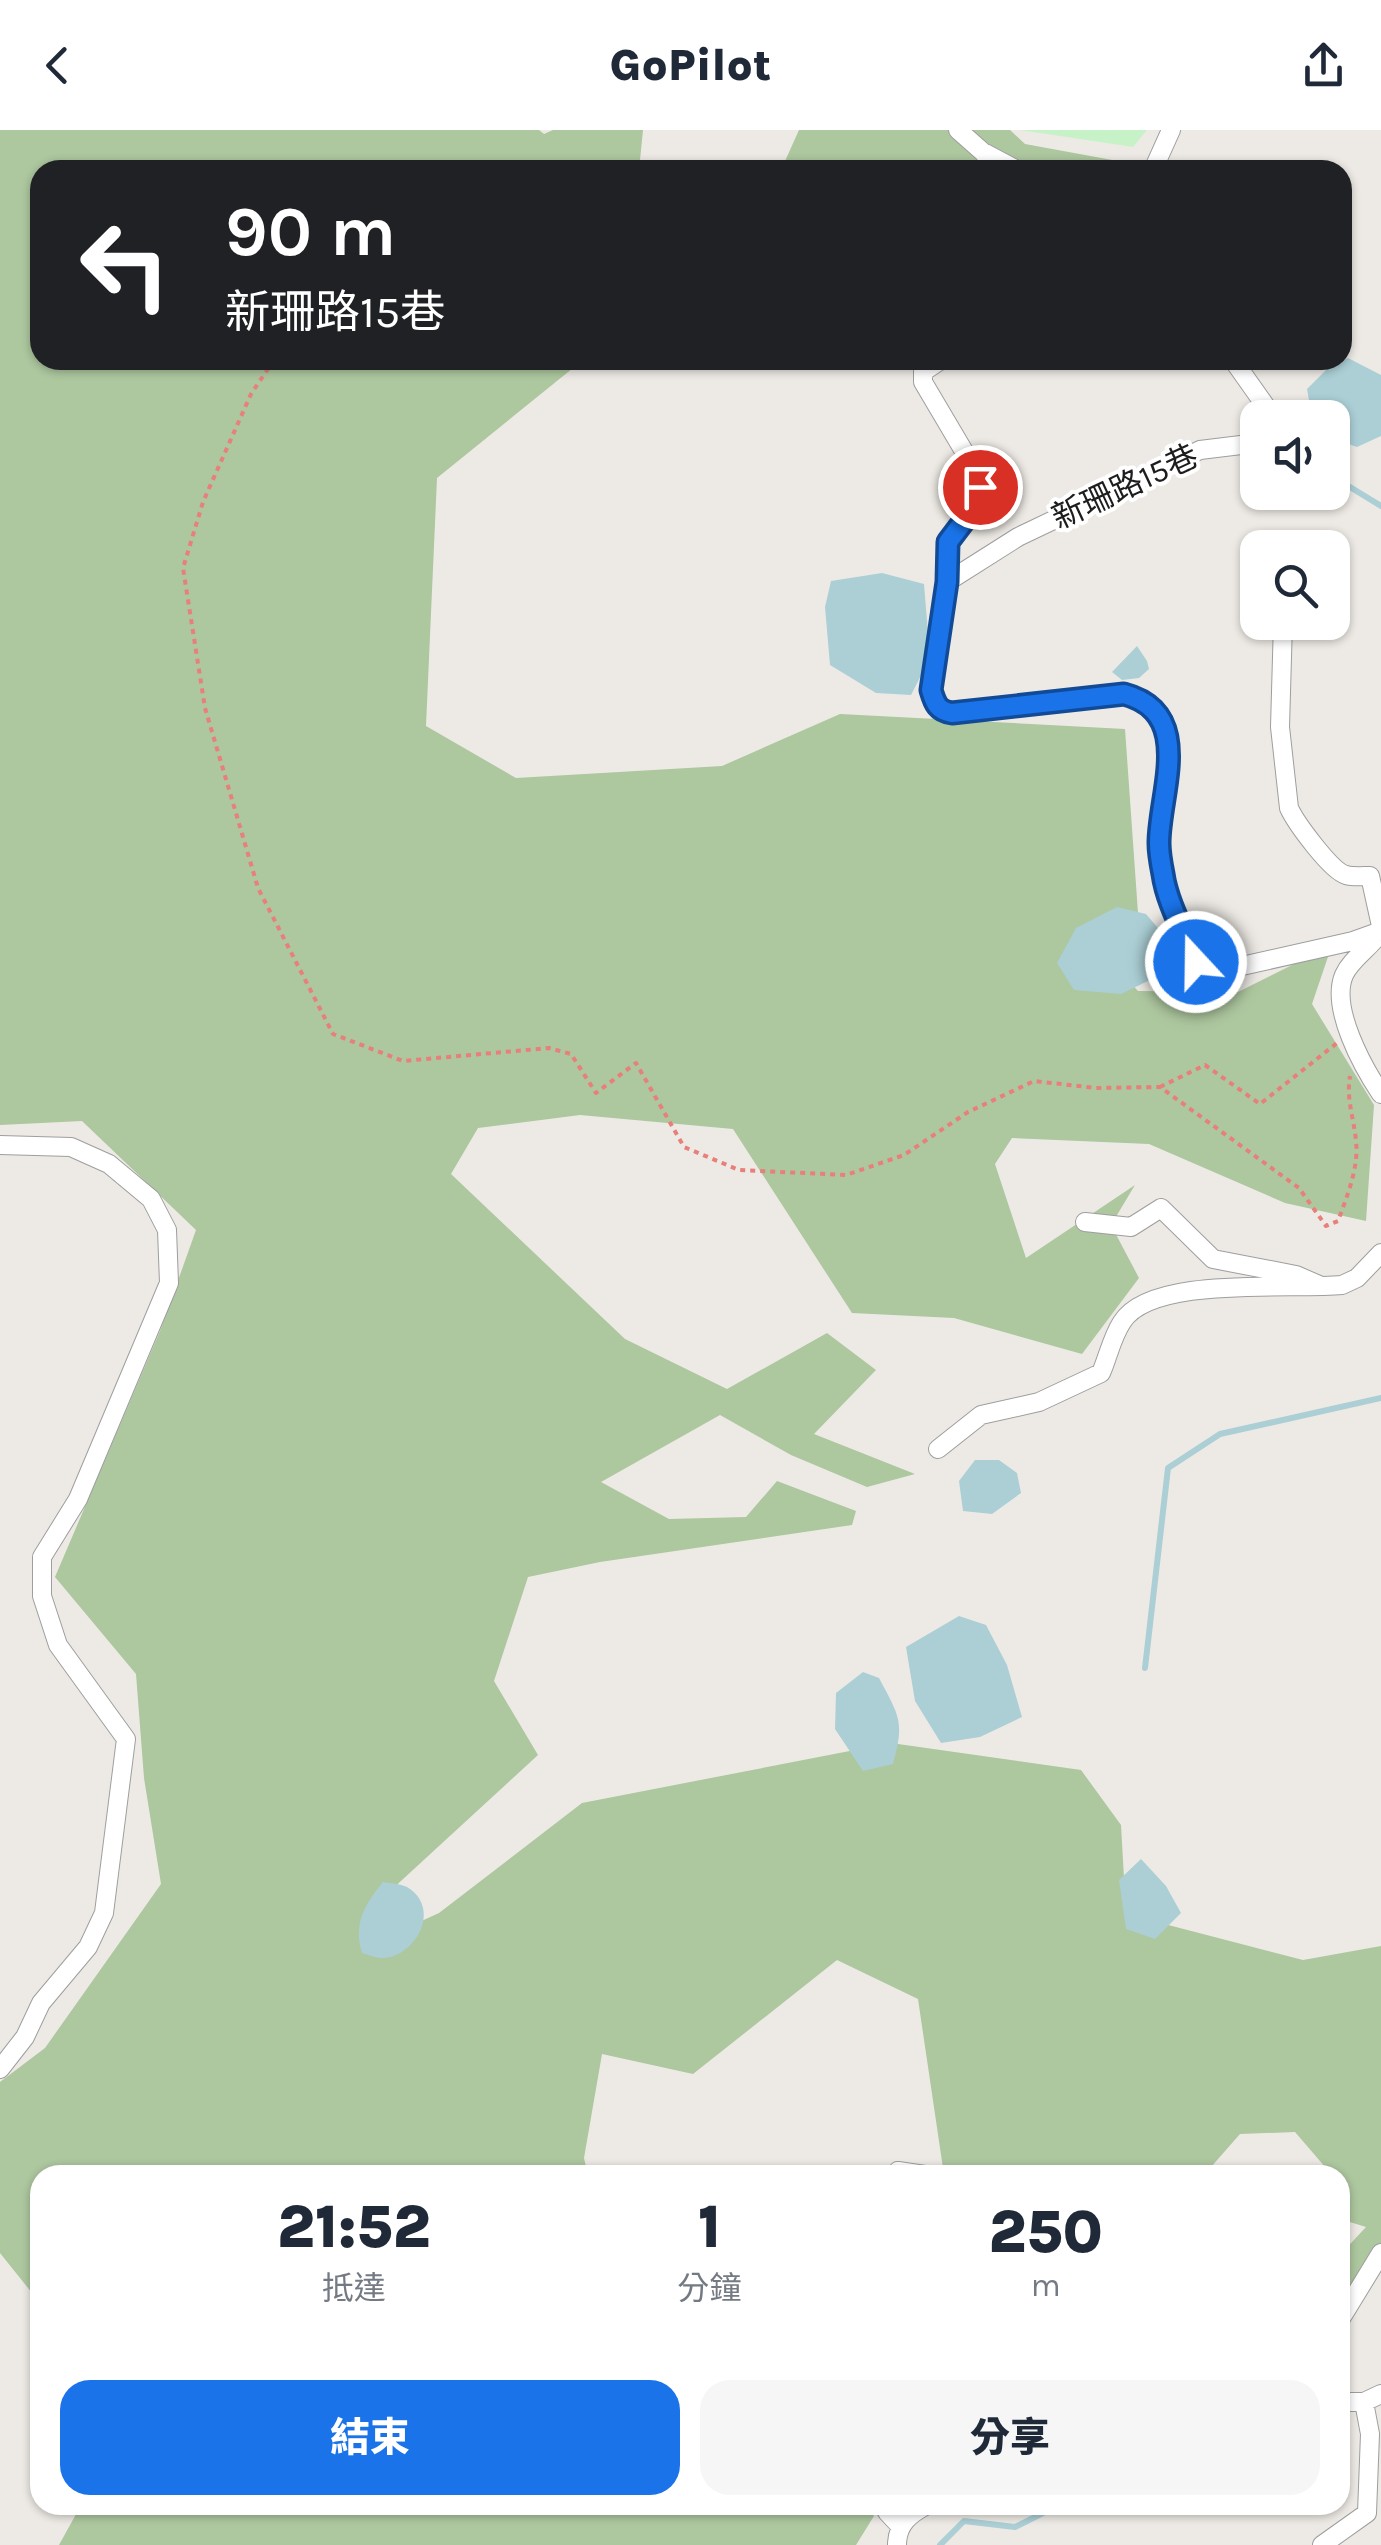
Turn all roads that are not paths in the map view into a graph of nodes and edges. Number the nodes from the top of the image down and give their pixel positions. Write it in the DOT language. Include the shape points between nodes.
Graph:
graph roads {
  1 [pos="958,130"];
  2 [pos="1172,130"];
  3 [pos="984,153"];
  4 [pos="989,160"];
  5 [pos="998,160"];
  6 [pos="1154,160"];
  7 [pos="927,370"];
  8 [pos="1240,370"];
  9 [pos="1261,400"];
  10 [pos="1240,445"];
  11 [pos="947,582"];
  12 [pos="1282,640"];
  13 [pos="1381,930"];
  14 [pos="1381,1094"];
  15 [pos="0,1145"];
  16 [pos="1085,1222"];
  17 [pos="1381,1253"];
  18 [pos="1322,1287"];
  19 [pos="938,1449"];
  20 [pos="0,2069"];
  21 [pos="1381,2253"];
  22 [pos="1350,2304"];
  23 [pos="1372,2398"];
  24 [pos="1322,2545"];
  1 -- 3 [label="lane"];
  2 -- 6 [label="lane"];
  3 -- 4 [label="lane"];
  3 -- 5 [label="lane"];
  7 -- 11 [label="lane" via="923,382 980,487 976,505 948,542"];
  8 -- 9 [label="lane"];
  10 -- 11 [label="lane, 新珊路15巷" via="1200,450 1018,537"];
  11 -- 13 [label="lane" via="931,690 942,712 1124,694 1154,709 1170,772 1159,842 1163,879 1196,962 1215,972"];
  12 -- 13 [label="lane" via="1280,728 1289,808 1336,869 1370,876"];
  13 -- 14 [label="lane" via="1345,972 1340,988 1352,1040"];
  15 -- 20 [label="lane" via="71,1146 109,1164 151,1199 168,1230 168,1284 78,1500 42,1558 42,1596 58,1645 126,1739 104,1912 88,1947 41,2003"];
  16 -- 18 [label="lane" via="1131,1227 1161,1208 1214,1259 1296,1275"];
  17 -- 18 [label="lane" via="1357,1278"];
  18 -- 19 [label="lane" via="1200,1289 1150,1299 1122,1320 1101,1373 1039,1402 981,1415"];
  21 -- 22 [label="lane"];
  23 -- 24 [label="lane" via="1366,2513"];
}
